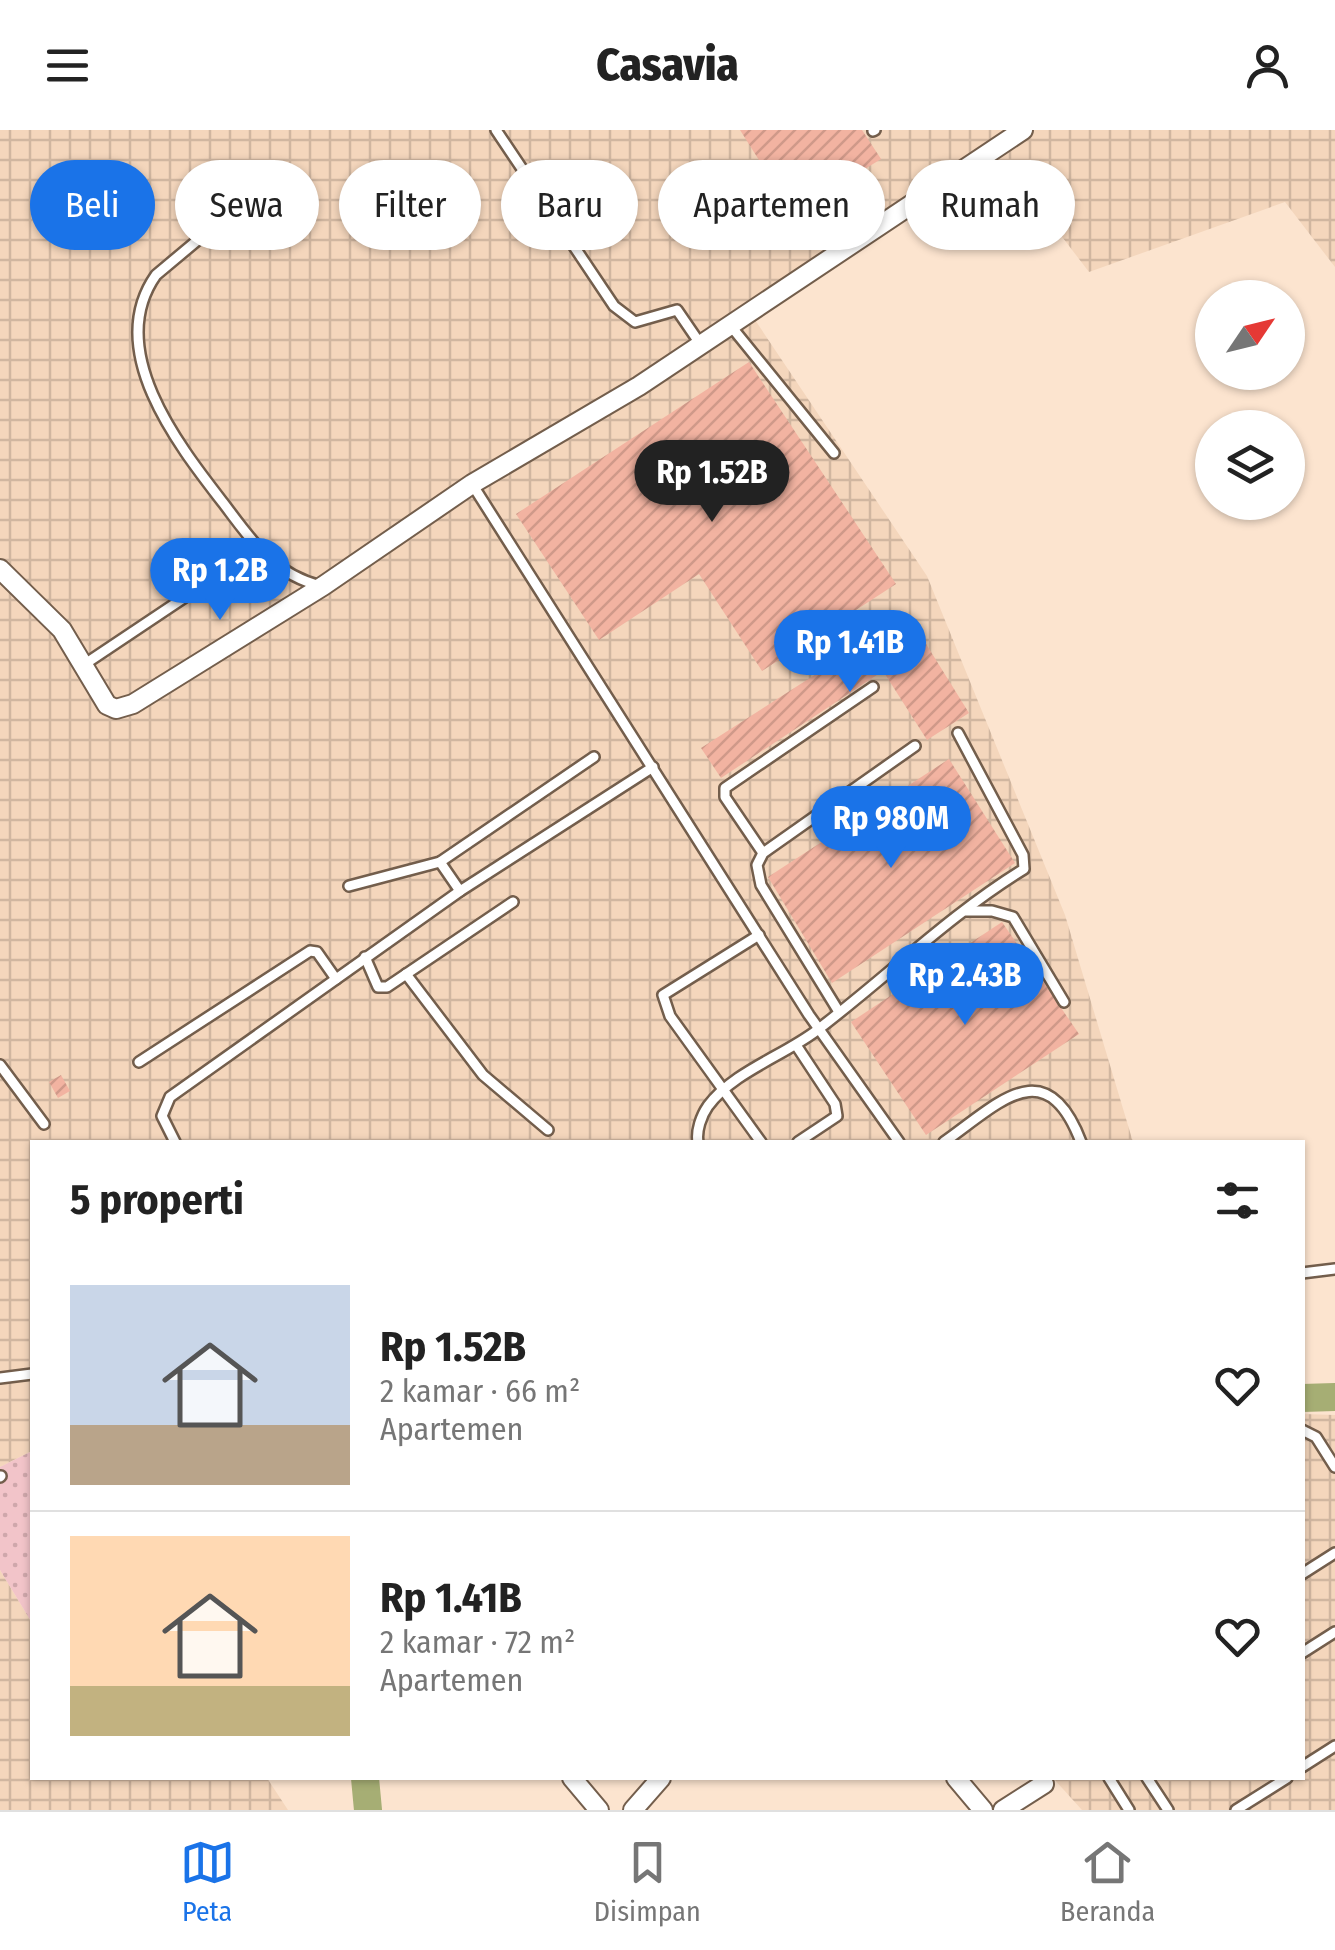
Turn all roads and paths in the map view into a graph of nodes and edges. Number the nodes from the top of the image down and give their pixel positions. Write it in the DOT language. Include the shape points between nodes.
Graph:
graph roads {
  1 [pos="496,130"];
  2 [pos="1023,130"];
  3 [pos="187,250"];
  4 [pos="730,324"];
  5 [pos="702,344"];
  6 [pos="834,453"];
  7 [pos="472,484"];
  8 [pos="257,549"];
  9 [pos="0,569"];
  10 [pos="324,586"];
  11 [pos="82,666"];
  12 [pos="873,686"];
  13 [pos="958,733"];
  14 [pos="915,746"];
  15 [pos="594,757"];
  16 [pos="653,767"];
  17 [pos="762,853"];
  18 [pos="440,862"];
  19 [pos="348,886"];
  20 [pos="460,891"];
  21 [pos="513,902"];
  22 [pos="966,911"];
  23 [pos="759,935"];
  24 [pos="365,957"];
  25 [pos="406,974"];
  26 [pos="336,978"];
  27 [pos="1064,1002"];
  28 [pos="839,1012"];
  29 [pos="818,1029"];
  30 [pos="796,1046"];
  31 [pos="139,1062"];
  32 [pos="0,1065"];
  33 [pos="723,1092"];
  34 [pos="44,1124"];
  35 [pos="548,1130"];
  36 [pos="174,1140"];
  37 [pos="698,1140"];
  38 [pos="759,1140"];
  39 [pos="801,1140"];
  40 [pos="897,1140"];
  41 [pos="947,1140"];
  42 [pos="1081,1140"];
  43 [pos="1335,1270"];
  44 [pos="1305,1273"];
  45 [pos="30,1374"];
  46 [pos="0,1378"];
  47 [pos="1305,1431"];
  48 [pos="1335,1467"];
  49 [pos="1335,1553"];
  50 [pos="1305,1572"];
  51 [pos="1335,1632"];
  52 [pos="1305,1650"];
  53 [pos="1335,1746"];
  54 [pos="1305,1765"];
  55 [pos="574,1780"];
  56 [pos="958,1780"];
  57 [pos="1110,1780"];
  58 [pos="1148,1780"];
  59 [pos="1284,1780"];
  60 [pos="1044,1784"];
  61 [pos="642,1786"];
  62 [pos="599,1810"];
  63 [pos="633,1810"];
  64 [pos="984,1810"];
  65 [pos="1003,1810"];
  66 [pos="1128,1810"];
  67 [pos="1168,1810"];
  68 [pos="1236,1810"];
  1 -- 5 [label="lane" via="614,306 636,322 677,310"];
  2 -- 4 [label="street"];
  3 -- 8 [label="lane" via="145,291 145,370 169,428"];
  4 -- 5 [label="street"];
  4 -- 6 [label="lane"];
  5 -- 7 [label="street"];
  7 -- 10 [label="street"];
  7 -- 16 [label="lane"];
  8 -- 10 [label="lane" via="297,580"];
  8 -- 11 [label="lane"];
  9 -- 11 [label="street" via="45,608"];
  10 -- 11 [label="street" via="116,709"];
  12 -- 17 [label="lane" via="726,788 725,797"];
  13 -- 22 [label="lane" via="1026,862"];
  14 -- 17 [label="lane"];
  15 -- 18 [label="lane"];
  16 -- 20 [label="lane"];
  16 -- 23 [label="lane"];
  17 -- 28 [label="lane" via="761,885"];
  18 -- 19 [label="lane"];
  18 -- 20 [label="lane"];
  20 -- 24 [label="lane"];
  21 -- 25 [label="lane"];
  22 -- 27 [label="lane" via="1012,917"];
  22 -- 28 [label="lane"];
  23 -- 29 [label="lane"];
  23 -- 33 [label="lane" via="663,995 670,1016"];
  24 -- 25 [label="lane" via="382,989"];
  24 -- 26 [label="lane"];
  25 -- 35 [label="lane" via="483,1075"];
  26 -- 31 [label="lane" via="310,951"];
  26 -- 36 [label="lane" via="170,1098 162,1116"];
  28 -- 29 [label="lane"];
  29 -- 30 [label="lane"];
  29 -- 40 [label="lane"];
  30 -- 33 [label="lane"];
  30 -- 39 [label="lane" via="838,1116"];
  32 -- 34 [label="lane"];
  33 -- 37 [label="lane" via="708,1107"];
  33 -- 38 [label="lane"];
  41 -- 42 [label="lane" via="1014,1093 1032,1089 1060,1104"];
  43 -- 44 [label="lane"];
  45 -- 46 [label="lane"];
  47 -- 48 [label="lane" via="1316,1436"];
  49 -- 50 [label="lane"];
  51 -- 52 [label="lane"];
  53 -- 54 [label="lane"];
  55 -- 62 [label="street"];
  56 -- 64 [label="street"];
  57 -- 66 [label="lane"];
  58 -- 67 [label="lane"];
  59 -- 68 [label="lane"];
  60 -- 65 [label="street"];
  61 -- 63 [label="street"];
}
